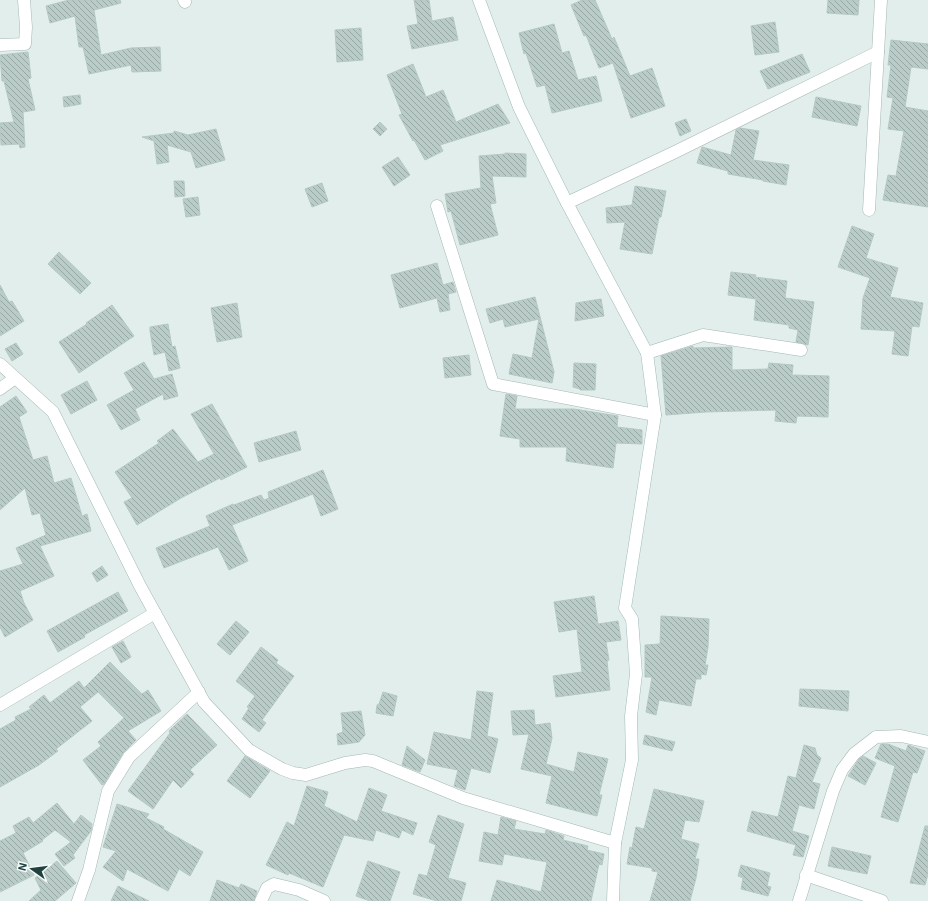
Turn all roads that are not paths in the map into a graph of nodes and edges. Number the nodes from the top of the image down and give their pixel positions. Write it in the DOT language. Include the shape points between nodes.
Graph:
graph roads {
  1 [pos="24,0"];
  2 [pos="479,0"];
  3 [pos="881,0"];
  4 [pos="0,45"];
  5 [pos="878,52"];
  6 [pos="567,203"];
  7 [pos="437,206"];
  8 [pos="868,210"];
  9 [pos="801,350"];
  10 [pos="647,353"];
  11 [pos="0,364"];
  12 [pos="15,378"];
  13 [pos="0,389"];
  14 [pos="655,415"];
  15 [pos="155,613"];
  16 [pos="199,692"];
  17 [pos="0,705"];
  18 [pos="928,742"];
  19 [pos="615,843"];
  20 [pos="806,875"];
  21 [pos="78,901"];
  22 [pos="261,901"];
  23 [pos="324,901"];
  24 [pos="612,901"];
  25 [pos="799,901"];
  26 [pos="882,901"];
  1 -- 4 [label="street" via="25,44"];
  2 -- 6 [label="street" via="519,107"];
  3 -- 5 [label="street"];
  5 -- 6 [label="street"];
  5 -- 8 [label="street"];
  6 -- 10 [label="street"];
  7 -- 14 [label="street" via="493,384"];
  9 -- 10 [label="street" via="703,335"];
  10 -- 14 [label="street"];
  11 -- 12 [label="street"];
  12 -- 13 [label="street"];
  12 -- 15 [label="street" via="53,412"];
  14 -- 19 [label="street" via="625,608 632,619 636,674 631,716 632,760"];
  15 -- 16 [label="street"];
  15 -- 17 [label="street"];
  16 -- 19 [label="street" via="204,702 249,750 293,773 306,775 345,763 373,761 463,798"];
  16 -- 21 [label="street" via="129,757 108,790 89,870"];
  18 -- 20 [label="street" via="901,736 876,737 854,754 842,770 833,790"];
  19 -- 24 [label="street"];
  20 -- 25 [label="street"];
  20 -- 26 [label="street"];
  22 -- 23 [label="street" via="267,888 274,884 298,890"];
}
